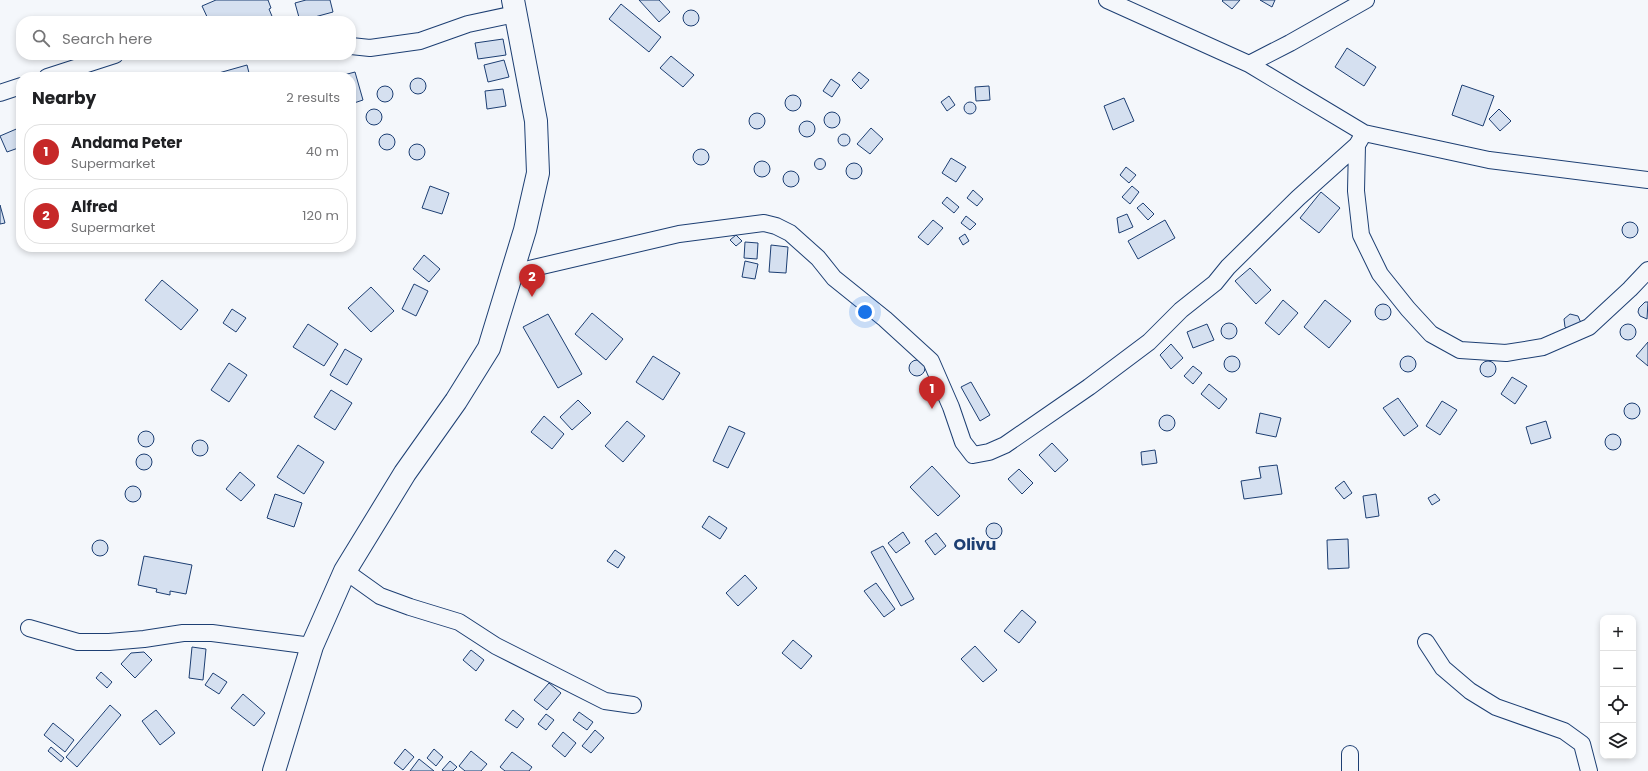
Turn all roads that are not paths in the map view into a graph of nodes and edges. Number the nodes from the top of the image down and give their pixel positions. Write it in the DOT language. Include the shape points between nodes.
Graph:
graph roads {
  1 [pos="1107,0"];
  2 [pos="1364,1"];
  3 [pos="514,7"];
  4 [pos="356,47"];
  5 [pos="100,60"];
  6 [pos="1249,64"];
  7 [pos="62,72"];
  8 [pos="16,88"];
  9 [pos="0,93"];
  10 [pos="1360,139"];
  11 [pos="1648,180"];
  12 [pos="1648,270"];
  13 [pos="512,273"];
  14 [pos="345,572"];
  15 [pos="29,628"];
  16 [pos="1426,642"];
  17 [pos="312,646"];
  18 [pos="633,705"];
  19 [pos="1350,754"];
  20 [pos="274,771"];
  21 [pos="1350,771"];
  22 [pos="1588,771"];
  1 -- 6 [label="street"];
  2 -- 6 [label="street"];
  3 -- 4 [label="street" via="420,41 370,48"];
  3 -- 13 [label="street" via="536,121 538,173 526,230"];
  5 -- 7 [label="street"];
  6 -- 10 [label="street"];
  8 -- 9 [label="street"];
  10 -- 11 [label="street" via="1489,160"];
  10 -- 12 [label="street" via="1356,192 1361,236 1380,274 1408,309 1431,334 1460,350 1506,353 1543,347 1588,327"];
  10 -- 13 [label="street" via="1228,267 1215,283 1181,310 1149,342 1089,388 1005,445 973,455 962,442 951,407 931,361 885,319 834,278 818,258 790,233 776,226 764,223 679,234"];
  13 -- 14 [label="street" via="488,348 456,401 405,473"];
  14 -- 17 [label="street"];
  14 -- 18 [label="street" via="380,596 459,622 496,646 605,702"];
  15 -- 17 [label="street" via="78,642 109,642 183,633 212,633"];
  16 -- 22 [label="street" via="1443,668 1470,691 1496,707 1564,731 1582,744"];
  17 -- 20 [label="street"];
  19 -- 21 [label="street"];
}
